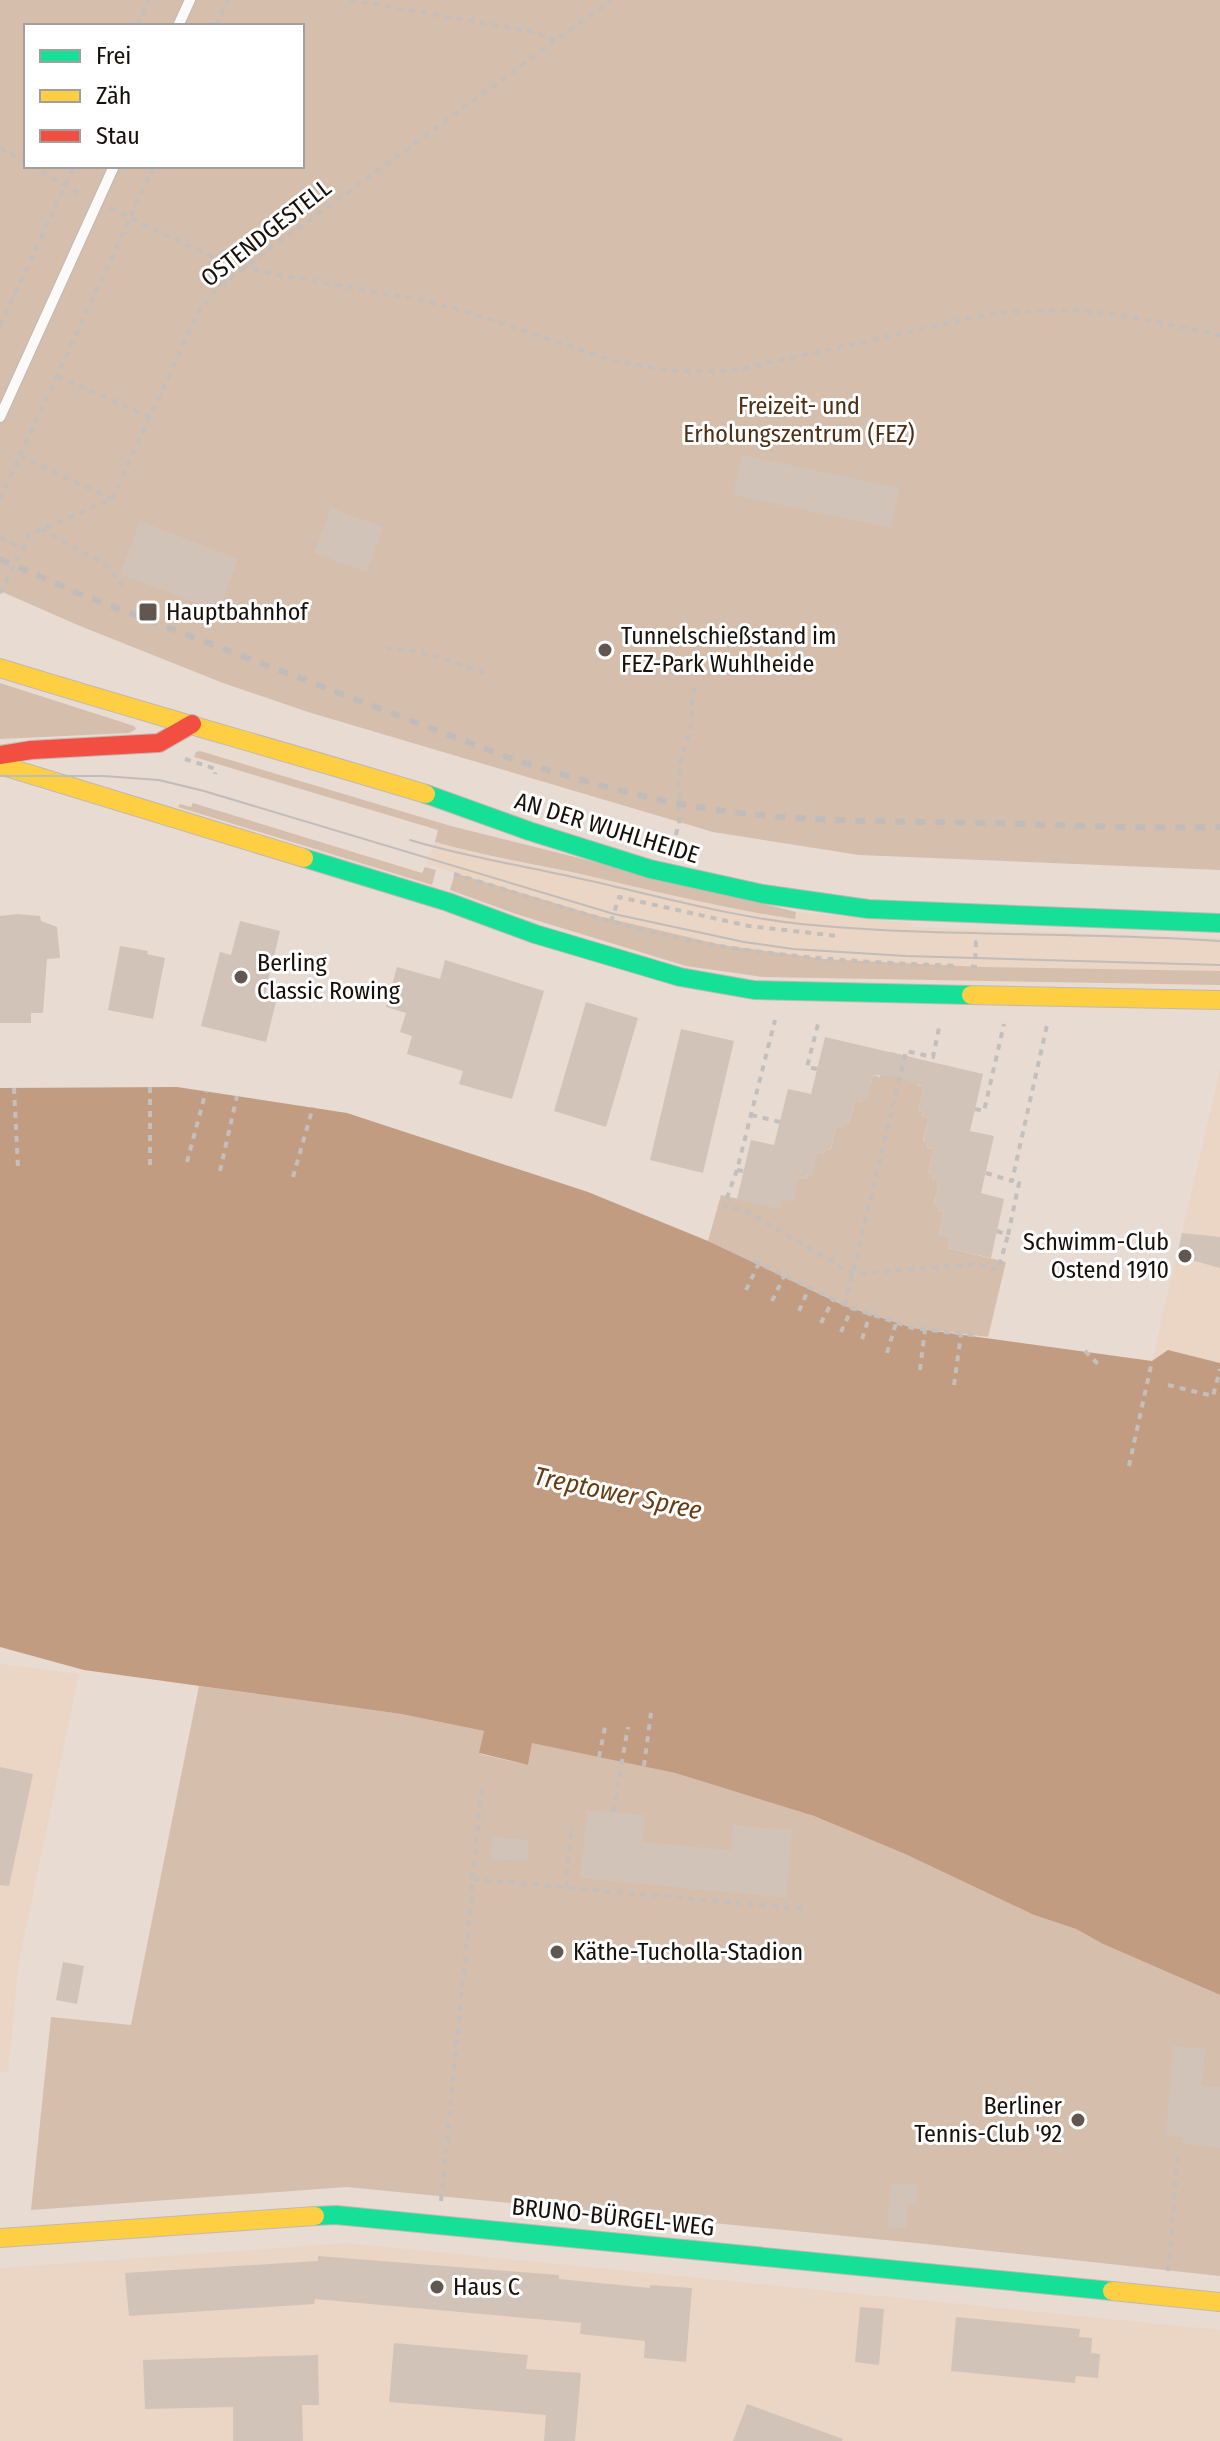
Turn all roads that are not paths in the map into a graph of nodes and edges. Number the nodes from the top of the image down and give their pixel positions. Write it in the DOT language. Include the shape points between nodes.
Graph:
graph roads {
  1 [pos="190,0"];
  2 [pos="179,24"];
  3 [pos="113,168"];
  4 [pos="0,417"];
  5 [pos="0,668"];
  6 [pos="192,724"];
  7 [pos="0,755"];
  8 [pos="0,765"];
  9 [pos="1220,923"];
  10 [pos="1220,1000"];
  11 [pos="0,2238"];
  12 [pos="1220,2302"];
  1 -- 2 [label="lane"];
  3 -- 4 [label="lane"];
  5 -- 6 [label="main road, AN DER WUHLHEIDE"];
  6 -- 7 [label="main road" via="159,743"];
  6 -- 9 [label="main road, AN DER WUHLHEIDE" via="444,799 650,869 763,894 914,912"];
  8 -- 10 [label="main road" via="680,977 754,990"];
  11 -- 12 [label="main road, BRUNO-BÜRGEL-WEG" via="336,2215"];
}
